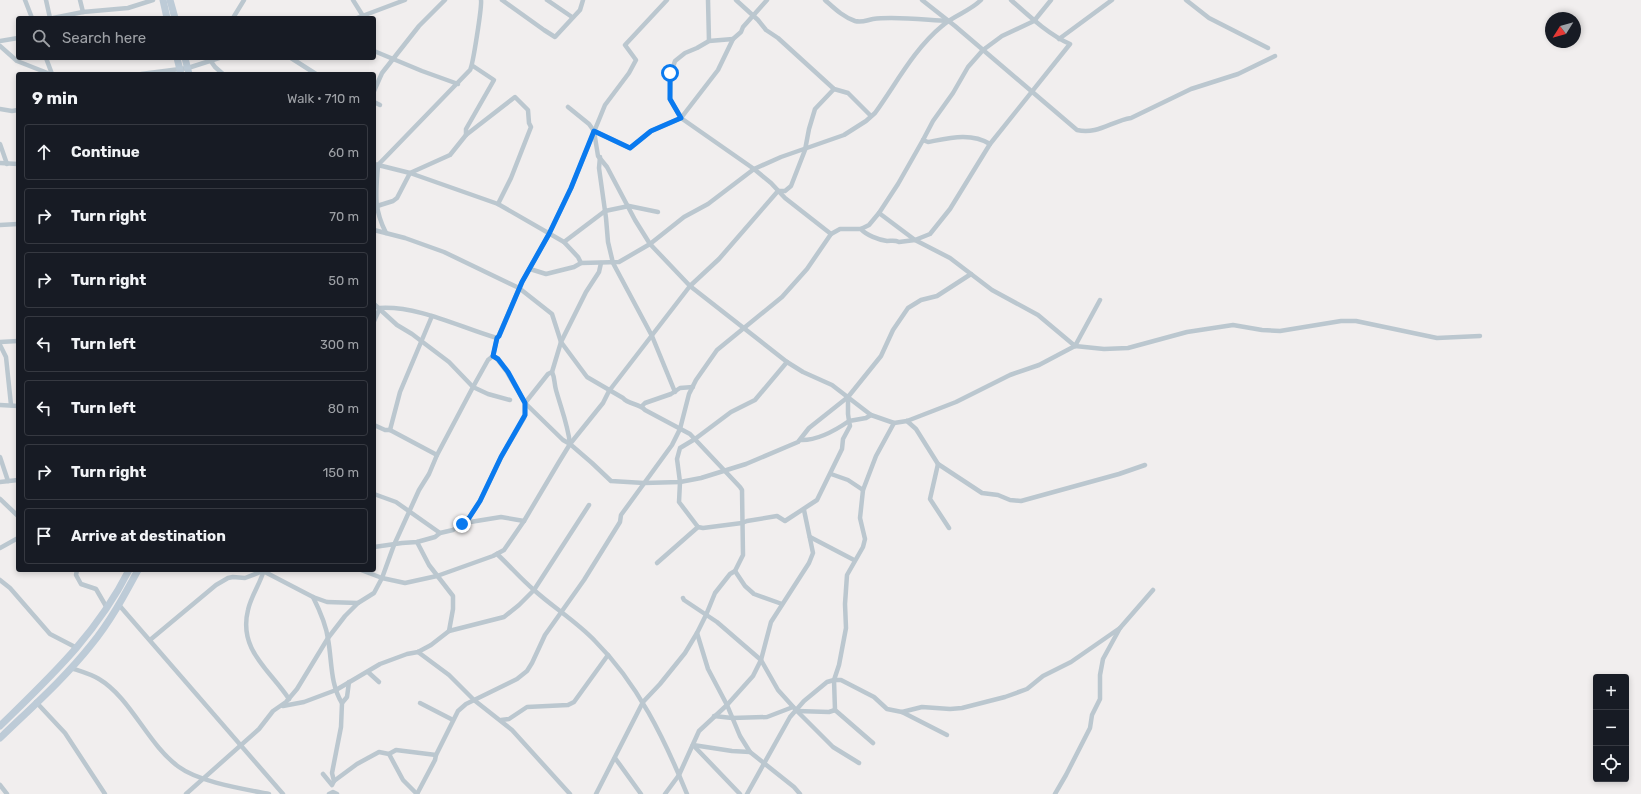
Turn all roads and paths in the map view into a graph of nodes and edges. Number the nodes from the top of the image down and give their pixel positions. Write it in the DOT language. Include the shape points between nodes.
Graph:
graph roads {
  1 [pos="25,0"];
  2 [pos="46,0"];
  3 [pos="80,0"];
  4 [pos="153,0"];
  5 [pos="163,0"];
  6 [pos="170,0"];
  7 [pos="244,0"];
  8 [pos="353,0"];
  9 [pos="405,0"];
  10 [pos="445,0"];
  11 [pos="481,0"];
  12 [pos="502,0"];
  13 [pos="547,0"];
  14 [pos="583,0"];
  15 [pos="667,0"];
  16 [pos="708,0"];
  17 [pos="736,0"];
  18 [pos="767,0"];
  19 [pos="825,0"];
  20 [pos="922,0"];
  21 [pos="981,0"];
  22 [pos="1011,0"];
  23 [pos="1051,0"];
  24 [pos="1112,0"];
  25 [pos="1186,0"];
  26 [pos="83,12"];
  27 [pos="31,16"];
  28 [pos="50,16"];
  29 [pos="63,16"];
  30 [pos="167,16"];
  31 [pos="174,16"];
  32 [pos="234,16"];
  33 [pos="363,16"];
  34 [pos="753,16"];
  35 [pos="572,17"];
  36 [pos="1034,20"];
  37 [pos="948,21"];
  38 [pos="16,38"];
  39 [pos="733,39"];
  40 [pos="1059,39"];
  41 [pos="710,41"];
  42 [pos="0,42"];
  43 [pos="0,46"];
  44 [pos="1268,48"];
  45 [pos="983,50"];
  46 [pos="376,52"];
  47 [pos="1274,56"];
  48 [pos="394,58"];
  49 [pos="47,60"];
  50 [pos="178,60"];
  51 [pos="185,60"];
  52 [pos="208,60"];
  53 [pos="211,60"];
  54 [pos="294,60"];
  55 [pos="473,66"];
  56 [pos="184,71"];
  57 [pos="46,72"];
  58 [pos="50,72"];
  59 [pos="170,72"];
  60 [pos="221,72"];
  61 [pos="313,72"];
  62 [pos="458,84"];
  63 [pos="376,86"];
  64 [pos="834,89"];
  65 [pos="1032,91"];
  66 [pos="376,103"];
  67 [pos="380,105"];
  68 [pos="568,107"];
  69 [pos="0,109"];
  70 [pos="16,110"];
  71 [pos="871,116"];
  72 [pos="681,118"];
  73 [pos="594,131"];
  74 [pos="466,135"];
  75 [pos="923,140"];
  76 [pos="0,144"];
  77 [pos="990,144"];
  78 [pos="805,150"];
  79 [pos="600,157"];
  80 [pos="0,164"];
  81 [pos="7,164"];
  82 [pos="16,164"];
  83 [pos="376,164"];
  84 [pos="754,169"];
  85 [pos="410,173"];
  86 [pos="778,192"];
  87 [pos="498,204"];
  88 [pos="629,206"];
  89 [pos="376,207"];
  90 [pos="376,210"];
  91 [pos="605,211"];
  92 [pos="658,212"];
  93 [pos="879,213"];
  94 [pos="16,224"];
  95 [pos="0,225"];
  96 [pos="860,229"];
  97 [pos="376,230"];
  98 [pos="386,233"];
  99 [pos="549,234"];
  100 [pos="831,234"];
  101 [pos="915,240"];
  102 [pos="564,242"];
  103 [pos="650,244"];
  104 [pos="580,263"];
  105 [pos="600,263"];
  106 [pos="613,263"];
  107 [pos="530,269"];
  108 [pos="971,274"];
  109 [pos="690,286"];
  110 [pos="519,288"];
  111 [pos="1100,300"];
  112 [pos="376,305"];
  113 [pos="380,308"];
  114 [pos="432,316"];
  115 [pos="376,317"];
  116 [pos="742,328"];
  117 [pos="652,336"];
  118 [pos="1480,336"];
  119 [pos="497,338"];
  120 [pos="16,341"];
  121 [pos="421,342"];
  122 [pos="561,342"];
  123 [pos="0,343"];
  124 [pos="1075,346"];
  125 [pos="493,356"];
  126 [pos="787,362"];
  127 [pos="552,372"];
  128 [pos="473,387"];
  129 [pos="693,387"];
  130 [pos="609,391"];
  131 [pos="675,392"];
  132 [pos="848,397"];
  133 [pos="510,400"];
  134 [pos="525,403"];
  135 [pos="0,405"];
  136 [pos="11,405"];
  137 [pos="16,406"];
  138 [pos="642,406"];
  139 [pos="871,415"];
  140 [pos="849,421"];
  141 [pos="907,421"];
  142 [pos="894,423"];
  143 [pos="376,426"];
  144 [pos="680,429"];
  145 [pos="390,430"];
  146 [pos="694,439"];
  147 [pos="800,440"];
  148 [pos="570,444"];
  149 [pos="437,455"];
  150 [pos="0,457"];
  151 [pos="938,464"];
  152 [pos="1145,465"];
  153 [pos="726,471"];
  154 [pos="831,474"];
  155 [pos="16,480"];
  156 [pos="8,481"];
  157 [pos="0,482"];
  158 [pos="680,482"];
  159 [pos="644,483"];
  160 [pos="863,490"];
  161 [pos="376,495"];
  162 [pos="0,500"];
  163 [pos="589,505"];
  164 [pos="804,510"];
  165 [pos="410,512"];
  166 [pos="16,514"];
  167 [pos="524,521"];
  168 [pos="742,523"];
  169 [pos="462,524"];
  170 [pos="698,527"];
  171 [pos="949,528"];
  172 [pos="440,533"];
  173 [pos="810,536"];
  174 [pos="16,539"];
  175 [pos="417,542"];
  176 [pos="394,545"];
  177 [pos="376,547"];
  178 [pos="0,548"];
  179 [pos="497,554"];
  180 [pos="854,560"];
  181 [pos="657,563"];
  182 [pos="735,570"];
  183 [pos="76,572"];
  184 [pos="128,572"];
  185 [pos="137,572"];
  186 [pos="261,572"];
  187 [pos="264,572"];
  188 [pos="266,572"];
  189 [pos="366,572"];
  190 [pos="436,576"];
  191 [pos="382,578"];
  192 [pos="0,580"];
  193 [pos="534,590"];
  194 [pos="1154,590"];
  195 [pos="313,597"];
  196 [pos="683,598"];
  197 [pos="358,603"];
  198 [pos="782,604"];
  199 [pos="119,605"];
  200 [pos="107,608"];
  201 [pos="562,613"];
  202 [pos="706,615"];
  203 [pos="1120,628"];
  204 [pos="449,631"];
  205 [pos="697,633"];
  206 [pos="328,638"];
  207 [pos="150,640"];
  208 [pos="77,648"];
  209 [pos="418,652"];
  210 [pos="608,655"];
  211 [pos="761,660"];
  212 [pos="71,668"];
  213 [pos="368,672"];
  214 [pos="834,680"];
  215 [pos="349,682"];
  216 [pos="379,682"];
  217 [pos="336,690"];
  218 [pos="289,699"];
  219 [pos="474,700"];
  220 [pos="36,702"];
  221 [pos="643,702"];
  222 [pos="342,703"];
  223 [pos="420,703"];
  224 [pos="727,705"];
  225 [pos="282,706"];
  226 [pos="796,709"];
  227 [pos="834,710"];
  228 [pos="902,712"];
  229 [pos="714,716"];
  230 [pos="732,718"];
  231 [pos="453,720"];
  232 [pos="501,720"];
  233 [pos="0,726"];
  234 [pos="947,735"];
  235 [pos="0,738"];
  236 [pos="873,743"];
  237 [pos="694,745"];
  238 [pos="241,746"];
  239 [pos="750,752"];
  240 [pos="390,754"];
  241 [pos="436,755"];
  242 [pos="615,758"];
  243 [pos="765,763"];
  244 [pos="859,764"];
  245 [pos="323,774"];
  246 [pos="679,775"];
  247 [pos="203,778"];
  248 [pos="334,781"];
  249 [pos="0,785"];
  250 [pos="7,794"];
  251 [pos="105,794"];
  252 [pos="186,794"];
  253 [pos="269,794"];
  254 [pos="283,794"];
  255 [pos="329,794"];
  256 [pos="337,794"];
  257 [pos="417,794"];
  258 [pos="570,794"];
  259 [pos="596,794"];
  260 [pos="641,794"];
  261 [pos="665,794"];
  262 [pos="687,794"];
  263 [pos="740,794"];
  264 [pos="747,794"];
  265 [pos="800,794"];
  266 [pos="1055,794"];
  1 -- 27 [label="street"];
  2 -- 28 [label="street"];
  3 -- 26 [label="street"];
  4 -- 26 [label="street" via="128,8"];
  5 -- 30 [label="main road"];
  6 -- 31 [label="main road"];
  7 -- 32 [label="street"];
  8 -- 33 [label="street"];
  9 -- 33 [label="street"];
  10 -- 48 [label="street" via="419,26"];
  11 -- 55 [label="street"];
  12 -- 35 [label="street" via="554,36"];
  13 -- 35 [label="street"];
  14 -- 35 [label="street" via="580,10"];
  15 -- 73 [label="street" via="625,45 636,60 604,105"];
  16 -- 41 [label="street"];
  17 -- 34 [label="street"];
  18 -- 34 [label="street"];
  19 -- 37 [label="street" via="843,16 855,21"];
  20 -- 37 [label="street"];
  21 -- 37 [label="street"];
  22 -- 36 [label="street"];
  23 -- 36 [label="street"];
  24 -- 40 [label="street"];
  25 -- 44 [label="street" via="1209,18"];
  26 -- 29 [label="street"];
  34 -- 39 [label="street"];
  34 -- 64 [label="street"];
  36 -- 40 [label="street"];
  36 -- 45 [label="street" via="1002,36"];
  37 -- 45 [label="street"];
  37 -- 71 [label="street" via="921,47"];
  38 -- 42 [label="street"];
  39 -- 41 [label="street"];
  39 -- 72 [label="street" via="718,70"];
  40 -- 65 [label="street" via="1070,44"];
  41 -- 72 [label="street" via="675,60 670,73 670,99"];
  43 -- 57 [label="street" via="17,61"];
  45 -- 65 [label="street"];
  45 -- 75 [label="street" via="968,67"];
  46 -- 48 [label="street"];
  47 -- 65 [label="street" via="1238,74 1191,89 1131,118 1086,132 1077,130"];
  48 -- 62 [label="street"];
  48 -- 63 [label="street" via="382,73"];
  49 -- 58 [label="street"];
  50 -- 56 [label="main road"];
  51 -- 56 [label="main road"];
  52 -- 56 [label="street"];
  53 -- 60 [label="street"];
  54 -- 61 [label="street"];
  55 -- 62 [label="street"];
  55 -- 74 [label="street" via="494,80 466,129"];
  56 -- 59 [label="street"];
  62 -- 83 [label="street"];
  64 -- 71 [label="street" via="848,93"];
  64 -- 78 [label="street" via="816,109"];
  65 -- 77 [label="street"];
  66 -- 67 [label="street"];
  68 -- 73 [label="street"];
  69 -- 70 [label="street"];
  71 -- 78 [label="street" via="844,135"];
  72 -- 73 [label="street" via="651,131 630,148"];
  72 -- 84 [label="street"];
  73 -- 79 [label="street"];
  73 -- 99 [label="street"];
  74 -- 85 [label="street" via="450,155"];
  74 -- 87 [label="street" via="515,97 528,110 531,127"];
  75 -- 77 [label="street" via="928,142 965,136"];
  75 -- 93 [label="street"];
  76 -- 81 [label="street"];
  77 -- 101 [label="street" via="950,209 930,234"];
  78 -- 84 [label="street"];
  78 -- 86 [label="street" via="791,186"];
  79 -- 88 [label="street"];
  79 -- 91 [label="street" via="599,168"];
  80 -- 81 [label="street"];
  81 -- 82 [label="street"];
  83 -- 85 [label="street"];
  84 -- 86 [label="street"];
  84 -- 103 [label="street" via="708,204 684,217"];
  85 -- 87 [label="street"];
  85 -- 89 [label="street" via="397,198"];
  86 -- 100 [label="street"];
  86 -- 109 [label="street" via="719,259"];
  87 -- 99 [label="street"];
  88 -- 91 [label="street"];
  88 -- 92 [label="street"];
  88 -- 103 [label="street"];
  90 -- 98 [label="street"];
  91 -- 102 [label="street"];
  91 -- 106 [label="street"];
  93 -- 96 [label="street" via="869,225"];
  93 -- 101 [label="street"];
  94 -- 95 [label="street"];
  96 -- 100 [label="street" via="840,229"];
  96 -- 101 [label="street" via="887,241"];
  97 -- 98 [label="street"];
  98 -- 110 [label="street" via="444,252"];
  99 -- 102 [label="street"];
  99 -- 107 [label="street"];
  100 -- 116 [label="street" via="807,269 782,297 766,312"];
  101 -- 108 [label="street" via="950,258"];
  102 -- 104 [label="street" via="578,257"];
  103 -- 106 [label="street"];
  103 -- 109 [label="street"];
  104 -- 105 [label="street"];
  104 -- 107 [label="street" via="555,273 546,274"];
  105 -- 106 [label="street"];
  105 -- 122 [label="street" via="599,272"];
  106 -- 117 [label="street"];
  107 -- 110 [label="street"];
  108 -- 124 [label="street" via="992,290 1038,315"];
  108 -- 132 [label="street" via="937,296 921,300 908,308 892,330 881,356"];
  109 -- 116 [label="street"];
  109 -- 117 [label="street"];
  110 -- 119 [label="street"];
  110 -- 122 [label="street" via="552,314"];
  111 -- 124 [label="street"];
  112 -- 113 [label="street"];
  113 -- 114 [label="street" via="404,309"];
  113 -- 115 [label="street"];
  113 -- 121 [label="street" via="396,325"];
  114 -- 119 [label="street"];
  114 -- 121 [label="street"];
  116 -- 126 [label="street"];
  116 -- 129 [label="street" via="717,350"];
  117 -- 130 [label="street"];
  117 -- 131 [label="street"];
  118 -- 124 [label="street" via="1437,338 1356,321 1341,321 1280,331 1233,325 1187,332 1128,348"];
  119 -- 125 [label="street"];
  120 -- 123 [label="street"];
  121 -- 128 [label="street" via="449,362"];
  121 -- 145 [label="street" via="400,392"];
  122 -- 127 [label="street"];
  122 -- 130 [label="street" via="587,377"];
  123 -- 136 [label="street" via="6,357"];
  124 -- 141 [label="street" via="1039,365 1010,375 956,402"];
  125 -- 128 [label="street" via="488,360"];
  125 -- 134 [label="street" via="508,372"];
  126 -- 132 [label="street" via="802,372 832,385"];
  126 -- 146 [label="street" via="756,400 731,412"];
  127 -- 134 [label="street"];
  127 -- 148 [label="street"];
  128 -- 133 [label="street"];
  128 -- 149 [label="street"];
  129 -- 131 [label="street" via="680,388"];
  129 -- 144 [label="street"];
  130 -- 138 [label="street" via="626,401"];
  130 -- 148 [label="street" via="603,403"];
  131 -- 138 [label="street"];
  132 -- 139 [label="street"];
  132 -- 140 [label="street"];
  132 -- 147 [label="street" via="809,428"];
  134 -- 148 [label="street"];
  134 -- 169 [label="street" via="524,418 501,457 480,501"];
  135 -- 136 [label="street"];
  136 -- 137 [label="street"];
  138 -- 144 [label="street"];
  139 -- 140 [label="street"];
  139 -- 142 [label="street"];
  140 -- 147 [label="street" via="831,432"];
  140 -- 154 [label="street" via="850,426"];
  141 -- 142 [label="street"];
  141 -- 151 [label="street" via="916,429"];
  142 -- 160 [label="street" via="876,456"];
  143 -- 145 [label="street"];
  144 -- 146 [label="street"];
  144 -- 159 [label="street" via="672,445"];
  145 -- 149 [label="street"];
  146 -- 153 [label="street"];
  146 -- 158 [label="street" via="680,448 677,459"];
  147 -- 153 [label="street"];
  148 -- 159 [label="street" via="611,481"];
  148 -- 167 [label="street"];
  149 -- 165 [label="street"];
  150 -- 156 [label="street"];
  151 -- 152 [label="street" via="982,493 1015,501 1059,491"];
  151 -- 171 [label="street" via="930,499"];
  153 -- 158 [label="street"];
  153 -- 168 [label="street" via="742,490"];
  154 -- 160 [label="street" via="848,480"];
  154 -- 164 [label="street" via="817,500"];
  155 -- 156 [label="street"];
  156 -- 157 [label="street"];
  158 -- 159 [label="street"];
  158 -- 170 [label="street" via="679,502"];
  159 -- 201 [label="street"];
  160 -- 180 [label="street" via="860,518 865,539 863,548"];
  161 -- 165 [label="street" via="396,502"];
  162 -- 166 [label="street"];
  163 -- 193 [label="street"];
  164 -- 168 [label="street" via="785,521 777,516"];
  164 -- 173 [label="street"];
  165 -- 172 [label="street"];
  165 -- 176 [label="street"];
  167 -- 169 [label="street" via="501,517"];
  167 -- 179 [label="street" via="504,550"];
  168 -- 170 [label="street"];
  168 -- 182 [label="street" via="743,555"];
  169 -- 172 [label="street" via="453,530"];
  170 -- 181 [label="street"];
  172 -- 175 [label="street"];
  173 -- 180 [label="street"];
  173 -- 198 [label="street" via="813,553 809,563"];
  174 -- 178 [label="street"];
  175 -- 176 [label="street"];
  175 -- 190 [label="street"];
  176 -- 177 [label="street"];
  176 -- 191 [label="street"];
  179 -- 190 [label="street"];
  179 -- 193 [label="street"];
  180 -- 214 [label="street" via="847,575 846,628"];
  182 -- 198 [label="street" via="745,586 754,594"];
  182 -- 202 [label="street" via="714,593"];
  183 -- 200 [label="street" via="83,586 96,589"];
  184 -- 200 [label="main road"];
  185 -- 199 [label="main road"];
  186 -- 207 [label="street" via="245,578 228,578 216,585"];
  187 -- 218 [label="street" via="248,610 246,634 255,657"];
  188 -- 195 [label="street"];
  189 -- 191 [label="street"];
  190 -- 191 [label="street" via="405,583"];
  190 -- 204 [label="street" via="453,596"];
  191 -- 197 [label="street" via="374,593"];
  192 -- 208 [label="street" via="50,634"];
  193 -- 201 [label="street"];
  193 -- 204 [label="street" via="504,616"];
  194 -- 203 [label="street"];
  195 -- 197 [label="street" via="327,602"];
  195 -- 206 [label="street" via="322,615"];
  196 -- 202 [label="street"];
  197 -- 206 [label="street"];
  198 -- 211 [label="street" via="771,622"];
  199 -- 207 [label="street"];
  199 -- 212 [label="main road" via="99,635"];
  200 -- 208 [label="main road"];
  201 -- 210 [label="street"];
  201 -- 219 [label="street" via="545,635 527,671 517,679"];
  202 -- 205 [label="street"];
  202 -- 211 [label="street"];
  203 -- 228 [label="street" via="1071,662 1017,693 962,708 922,706"];
  203 -- 266 [label="street" via="1103,659 1100,699 1095,706 1090,728"];
  204 -- 209 [label="street"];
  205 -- 221 [label="street" via="685,653"];
  205 -- 224 [label="street" via="708,669"];
  206 -- 217 [label="street" via="330,665"];
  206 -- 218 [label="street"];
  207 -- 238 [label="street"];
  208 -- 233 [label="main road"];
  209 -- 213 [label="street" via="380,664"];
  209 -- 219 [label="street"];
  210 -- 221 [label="street"];
  210 -- 232 [label="street" via="574,702 568,705 527,707 509,719"];
  211 -- 224 [label="street" via="753,676"];
  211 -- 226 [label="street" via="778,690"];
  212 -- 220 [label="main road"];
  212 -- 247 [label="street" via="106,684 175,764"];
  213 -- 215 [label="street"];
  213 -- 216 [label="street"];
  214 -- 226 [label="street" via="827,682"];
  214 -- 227 [label="street"];
  214 -- 228 [label="street" via="841,680 874,697 887,710"];
  215 -- 217 [label="street"];
  215 -- 222 [label="street" via="347,697"];
  217 -- 222 [label="street"];
  217 -- 225 [label="street" via="310,700"];
  218 -- 225 [label="street"];
  219 -- 231 [label="street" via="458,710"];
  219 -- 232 [label="street"];
  220 -- 235 [label="main road"];
  220 -- 251 [label="street" via="64,732"];
  221 -- 242 [label="street"];
  221 -- 246 [label="street"];
  222 -- 248 [label="street" via="341,727 332,773"];
  223 -- 231 [label="street"];
  224 -- 229 [label="street"];
  224 -- 230 [label="street"];
  225 -- 238 [label="street" via="273,711 262,726"];
  226 -- 227 [label="street" via="829,712"];
  226 -- 230 [label="street" via="767,717"];
  226 -- 243 [label="street"];
  226 -- 244 [label="street" via="833,747"];
  227 -- 236 [label="street"];
  228 -- 234 [label="street"];
  229 -- 230 [label="street"];
  229 -- 237 [label="street" via="699,731"];
  230 -- 239 [label="street"];
  231 -- 241 [label="street"];
  232 -- 258 [label="street"];
  237 -- 239 [label="street"];
  237 -- 246 [label="street"];
  237 -- 263 [label="street"];
  238 -- 247 [label="street"];
  238 -- 254 [label="street"];
  239 -- 243 [label="street"];
  240 -- 241 [label="street" via="396,750"];
  240 -- 248 [label="street" via="379,752"];
  240 -- 257 [label="street" via="403,780"];
  241 -- 257 [label="street"];
  242 -- 259 [label="street"];
  242 -- 260 [label="street"];
  243 -- 264 [label="street"];
  243 -- 265 [label="street"];
  245 -- 248 [label="street" via="332,785"];
  246 -- 261 [label="street"];
  246 -- 262 [label="street"];
  247 -- 252 [label="street"];
  247 -- 253 [label="street"];
  249 -- 250 [label="street"];
  255 -- 256 [label="street"];
}
